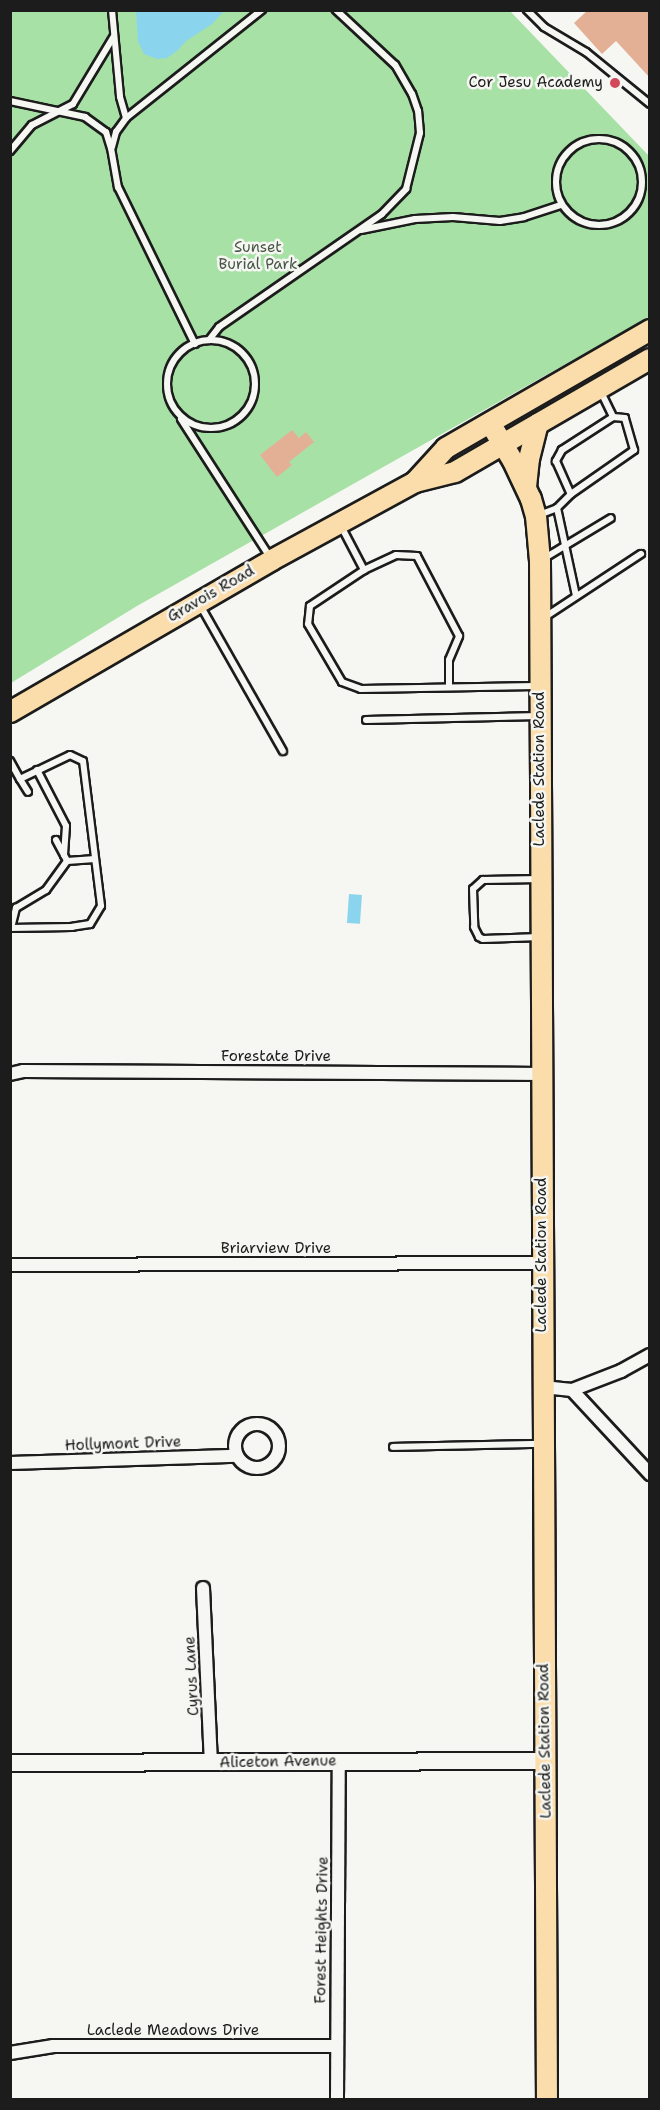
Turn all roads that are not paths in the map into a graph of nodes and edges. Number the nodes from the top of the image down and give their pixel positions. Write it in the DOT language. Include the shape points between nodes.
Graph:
graph roads {
  1 [pos="112,10"];
  2 [pos="262,10"];
  3 [pos="336,10"];
  4 [pos="527,10"];
  5 [pos="255,14"];
  6 [pos="114,36"];
  7 [pos="10,100"];
  8 [pos="650,104"];
  9 [pos="54,112"];
  10 [pos="126,118"];
  11 [pos="111,148"];
  12 [pos="10,151"];
  13 [pos="561,205"];
  14 [pos="358,231"];
  15 [pos="650,330"];
  16 [pos="209,340"];
  17 [pos="195,344"];
  18 [pos="650,359"];
  19 [pos="599,388"];
  20 [pos="179,415"];
  21 [pos="613,417"];
  22 [pos="490,423"];
  23 [pos="538,424"];
  24 [pos="503,445"];
  25 [pos="415,482"];
  26 [pos="526,487"];
  27 [pos="571,494"];
  28 [pos="557,508"];
  29 [pos="536,516"];
  30 [pos="611,518"];
  31 [pos="339,523"];
  32 [pos="564,547"];
  33 [pos="641,554"];
  34 [pos="272,560"];
  35 [pos="540,561"];
  36 [pos="364,570"];
  37 [pos="576,596"];
  38 [pos="198,601"];
  39 [pos="540,620"];
  40 [pos="539,686"];
  41 [pos="449,687"];
  42 [pos="10,712"];
  43 [pos="539,716"];
  44 [pos="366,720"];
  45 [pos="283,751"];
  46 [pos="10,761"];
  47 [pos="37,770"];
  48 [pos="20,780"];
  49 [pos="28,792"];
  50 [pos="56,840"];
  51 [pos="66,858"];
  52 [pos="95,859"];
  53 [pos="540,879"];
  54 [pos="11,928"];
  55 [pos="540,937"];
  56 [pos="10,1074"];
  57 [pos="542,1074"];
  58 [pos="542,1263"];
  59 [pos="10,1265"];
  60 [pos="650,1355"];
  61 [pos="543,1387"];
  62 [pos="572,1390"];
  63 [pos="543,1444"];
  64 [pos="393,1447"];
  65 [pos="237,1455"];
  66 [pos="10,1463"];
  67 [pos="650,1474"];
  68 [pos="203,1588"];
  69 [pos="339,1761"];
  70 [pos="546,1761"];
  71 [pos="10,1763"];
  72 [pos="212,1763"];
  73 [pos="335,2046"];
  74 [pos="10,2053"];
  75 [pos="337,2100"];
  76 [pos="547,2100"];
  1 -- 6 [label="lane"];
  2 -- 5 [label="lane"];
  3 -- 14 [label="lane" via="395,65 418,111 420,133 406,189 382,214"];
  4 -- 8 [label="lane" via="544,27 586,52"];
  5 -- 10 [label="lane"];
  6 -- 9 [label="lane" via="73,104"];
  6 -- 10 [label="lane"];
  7 -- 9 [label="lane"];
  9 -- 11 [label="lane" via="85,117 106,132"];
  9 -- 12 [label="lane" via="32,126"];
  10 -- 11 [label="lane"];
  11 -- 17 [label="lane" via="118,188"];
  13 -- 13 [label="lane" via="583,223 597,226 624,218 634,207 642,180 632,154 607,140 579,144 568,152 555,177"];
  13 -- 14 [label="lane" via="500,221 415,219"];
  14 -- 16 [label="lane" via="219,327"];
  15 -- 22 [label="main road, Gravois Road"];
  16 -- 17 [label="lane"];
  16 -- 20 [label="lane" via="231,345 248,359 256,387 252,401 233,423 219,428 205,429"];
  17 -- 20 [label="lane" via="178,356 168,375 167,390"];
  18 -- 19 [label="main road, Gravois Road"];
  19 -- 21 [label="lane"];
  19 -- 23 [label="main road, Gravois Road"];
  20 -- 34 [label="lane"];
  21 -- 27 [label="lane" via="562,450 556,461"];
  21 -- 27 [label="lane" via="626,418 634,450"];
  22 -- 24 [label="main road, Laclede Station Road"];
  22 -- 25 [label="main road, Gravois Road" via="446,448"];
  23 -- 24 [label="main road, Gravois Road"];
  23 -- 26 [label="main road"];
  24 -- 25 [label="main road, Gravois Road" via="455,472"];
  24 -- 26 [label="main road, Laclede Station Road"];
  25 -- 31 [label="main road, Gravois Road"];
  26 -- 29 [label="main road, Laclede Station Road"];
  27 -- 28 [label="lane"];
  28 -- 29 [label="lane"];
  28 -- 32 [label="lane"];
  29 -- 35 [label="main road, Laclede Station Road"];
  30 -- 32 [label="lane"];
  31 -- 34 [label="main road, Gravois Road"];
  31 -- 36 [label="lane"];
  32 -- 35 [label="lane"];
  32 -- 37 [label="lane"];
  33 -- 37 [label="lane"];
  34 -- 38 [label="main road, Gravois Road"];
  35 -- 39 [label="main road, Laclede Station Road"];
  36 -- 41 [label="lane" via="396,555 417,556 459,636 449,660"];
  36 -- 41 [label="lane" via="310,606 308,624 342,682 361,689"];
  37 -- 39 [label="lane"];
  38 -- 42 [label="main road, Gravois Road"];
  38 -- 45 [label="lane"];
  39 -- 40 [label="main road, Laclede Station Road"];
  40 -- 41 [label="lane"];
  40 -- 43 [label="main road, Laclede Station Road"];
  43 -- 44 [label="lane"];
  43 -- 53 [label="main road, Laclede Station Road"];
  46 -- 48 [label="lane"];
  47 -- 48 [label="lane"];
  47 -- 51 [label="lane" via="66,826"];
  47 -- 52 [label="lane" via="70,755 83,761"];
  48 -- 49 [label="lane"];
  50 -- 51 [label="lane"];
  51 -- 52 [label="lane"];
  51 -- 54 [label="lane" via="46,890 16,908"];
  52 -- 54 [label="lane" via="101,906 90,924"];
  53 -- 55 [label="main road, Laclede Station Road"];
  53 -- 55 [label="lane" via="483,880 473,889 474,927 479,937"];
  55 -- 57 [label="main road, Laclede Station Road"];
  56 -- 57 [label="street, Forestate Drive"];
  57 -- 58 [label="main road, Laclede Station Road"];
  58 -- 59 [label="street, Briarview Drive"];
  58 -- 61 [label="main road, Laclede Station Road"];
  60 -- 62 [label="street"];
  61 -- 62 [label="street"];
  61 -- 63 [label="main road, Laclede Station Road"];
  62 -- 67 [label="street"];
  63 -- 64 [label="lane"];
  63 -- 70 [label="main road, Laclede Station Road"];
  65 -- 66 [label="street, Hollymont Drive"];
  68 -- 72 [label="street, Cyrus Lane"];
  69 -- 70 [label="street, Aliceton Avenue"];
  69 -- 72 [label="street, Aliceton Avenue"];
  69 -- 73 [label="street, Forest Heights Drive"];
  70 -- 76 [label="main road, Laclede Station Road"];
  71 -- 72 [label="street, Aliceton Avenue"];
  73 -- 74 [label="street, Laclede Meadows Drive" via="53,2046"];
  73 -- 75 [label="street, Forest Heights Drive"];
}
